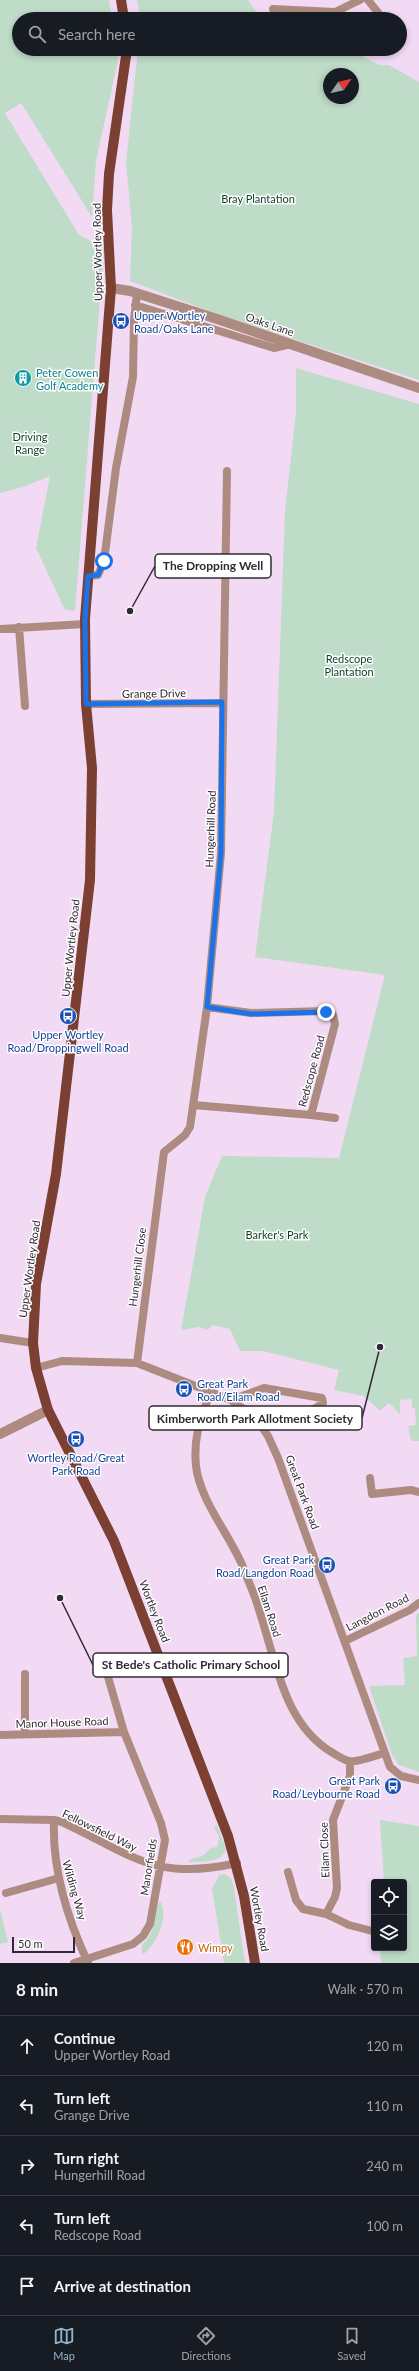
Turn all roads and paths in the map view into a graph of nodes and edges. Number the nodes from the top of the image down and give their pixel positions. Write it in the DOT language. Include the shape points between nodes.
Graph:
graph roads {
  1 [pos="121,0"];
  2 [pos="360,0"];
  3 [pos="368,0"];
  4 [pos="273,9"];
  5 [pos="123,12"];
  6 [pos="377,12"];
  7 [pos="126,56"];
  8 [pos="111,288"];
  9 [pos="137,294"];
  10 [pos="135,306"];
  11 [pos="292,344"];
  12 [pos="419,388"];
  13 [pos="227,471"];
  14 [pos="88,576"];
  15 [pos="85,624"];
  16 [pos="18,626"];
  17 [pos="0,629"];
  18 [pos="222,702"];
  19 [pos="86,704"];
  20 [pos="25,706"];
  21 [pos="207,1007"];
  22 [pos="193,1105"];
  23 [pos="311,1115"];
  24 [pos="335,1118"];
  25 [pos="159,1173"];
  26 [pos="0,1338"];
  27 [pos="33,1343"];
  28 [pos="137,1363"];
  29 [pos="36,1368"];
  30 [pos="211,1390"];
  31 [pos="231,1400"];
  32 [pos="48,1410"];
  33 [pos="256,1418"];
  34 [pos="0,1434"];
  35 [pos="370,1478"];
  36 [pos="419,1492"];
  37 [pos="419,1603"];
  38 [pos="345,1641"];
  39 [pos="104,1662"];
  40 [pos="25,1674"];
  41 [pos="124,1732"];
  42 [pos="25,1734"];
  43 [pos="0,1735"];
  44 [pos="384,1753"];
  45 [pos="350,1762"];
  46 [pos="419,1780"];
  47 [pos="0,1819"];
  48 [pos="54,1820"];
  49 [pos="236,1863"];
  50 [pos="159,1867"];
  51 [pos="288,1872"];
  52 [pos="59,1878"];
  53 [pos="6,1893"];
  54 [pos="326,1914"];
  55 [pos="371,1931"];
  56 [pos="87,1961"];
  57 [pos="74,1963"];
  58 [pos="255,1963"];
  1 -- 5 [label="main road"];
  2 -- 4 [label="street" via="335,12"];
  3 -- 6 [label="street"];
  7 -- 8 [label="main road, Upper Wortley Road" via="109,174 107,210"];
  8 -- 9 [label="street, Oaks Lane"];
  8 -- 14 [label="main road, Upper Wortley Road"];
  9 -- 10 [label="street"];
  9 -- 11 [label="street, Oaks Lane"];
  10 -- 11 [label="street" via="274,348"];
  10 -- 14 [label="street" via="133,377 116,468 104,561 98,575"];
  11 -- 12 [label="street, Oaks Lane"];
  13 -- 18 [label="street, Hungerhill Road"];
  14 -- 15 [label="main road, Upper Wortley Road"];
  15 -- 16 [label="street"];
  15 -- 19 [label="main road, Upper Wortley Road"];
  16 -- 17 [label="street"];
  16 -- 20 [label="street"];
  18 -- 19 [label="street, Grange Drive"];
  18 -- 21 [label="street, Hungerhill Road" via="221,853"];
  19 -- 27 [label="main road, Upper Wortley Road" via="92,768 90,880 56,1174 36,1284"];
  21 -- 22 [label="street, Hungerhill Road"];
  21 -- 23 [label="street, Redscope Road" via="251,1014 326,1012 333,1015 335,1024"];
  22 -- 23 [label="street, Redscope Road"];
  22 -- 25 [label="street, Hungerhill Road" via="190,1127 185,1135 164,1152"];
  23 -- 24 [label="street, Redscope Road"];
  25 -- 28 [label="street, Hungerhill Close"];
  26 -- 27 [label="street"];
  27 -- 29 [label="main road, Upper Wortley Road"];
  28 -- 29 [label="street, Great Park Road" via="62,1361"];
  28 -- 30 [label="street, Great Park Road"];
  29 -- 32 [label="main road, Wortley Road"];
  30 -- 31 [label="street, Great Park Road"];
  30 -- 45 [label="street, Eilam Road" via="194,1441 196,1468 203,1491 242,1565 291,1707 305,1731 321,1746"];
  31 -- 33 [label="street, Great Park Road"];
  31 -- 33 [label="street" via="264,1388 322,1398 323,1403 313,1411 271,1412"];
  32 -- 34 [label="street"];
  32 -- 49 [label="main road, Wortley Road" via="120,1556 213,1795"];
  33 -- 38 [label="street, Great Park Road" via="278,1458"];
  35 -- 36 [label="street" via="372,1494 411,1490"];
  37 -- 38 [label="street, Langdon Road" via="410,1610"];
  38 -- 44 [label="street, Great Park Road"];
  39 -- 41 [label="street, Manorfields"];
  40 -- 42 [label="street"];
  41 -- 42 [label="street, Manor House Road"];
  41 -- 50 [label="street, Manorfields" via="164,1832 165,1840"];
  42 -- 43 [label="street, Manor House Road"];
  44 -- 45 [label="street"];
  44 -- 46 [label="street, Great Park Road" via="390,1767 401,1776"];
  45 -- 54 [label="street, Eilam Close" via="350,1776 333,1820 337,1888 336,1896"];
  47 -- 48 [label="street, Fellowsfield Way"];
  48 -- 50 [label="street, Fellowsfield Way" via="125,1855"];
  48 -- 52 [label="street, Wilding Way" via="54,1852"];
  49 -- 50 [label="street, Fellowsfield Way" via="188,1870"];
  49 -- 58 [label="main road, Wortley Road"];
  50 -- 56 [label="street, Manorfields" via="150,1924 143,1936 133,1944"];
  51 -- 54 [label="street" via="299,1905 308,1911"];
  52 -- 53 [label="street"];
  52 -- 56 [label="street, Wilding Way"];
  54 -- 55 [label="street" via="349,1925"];
  56 -- 57 [label="street, Manorfields"];
}
